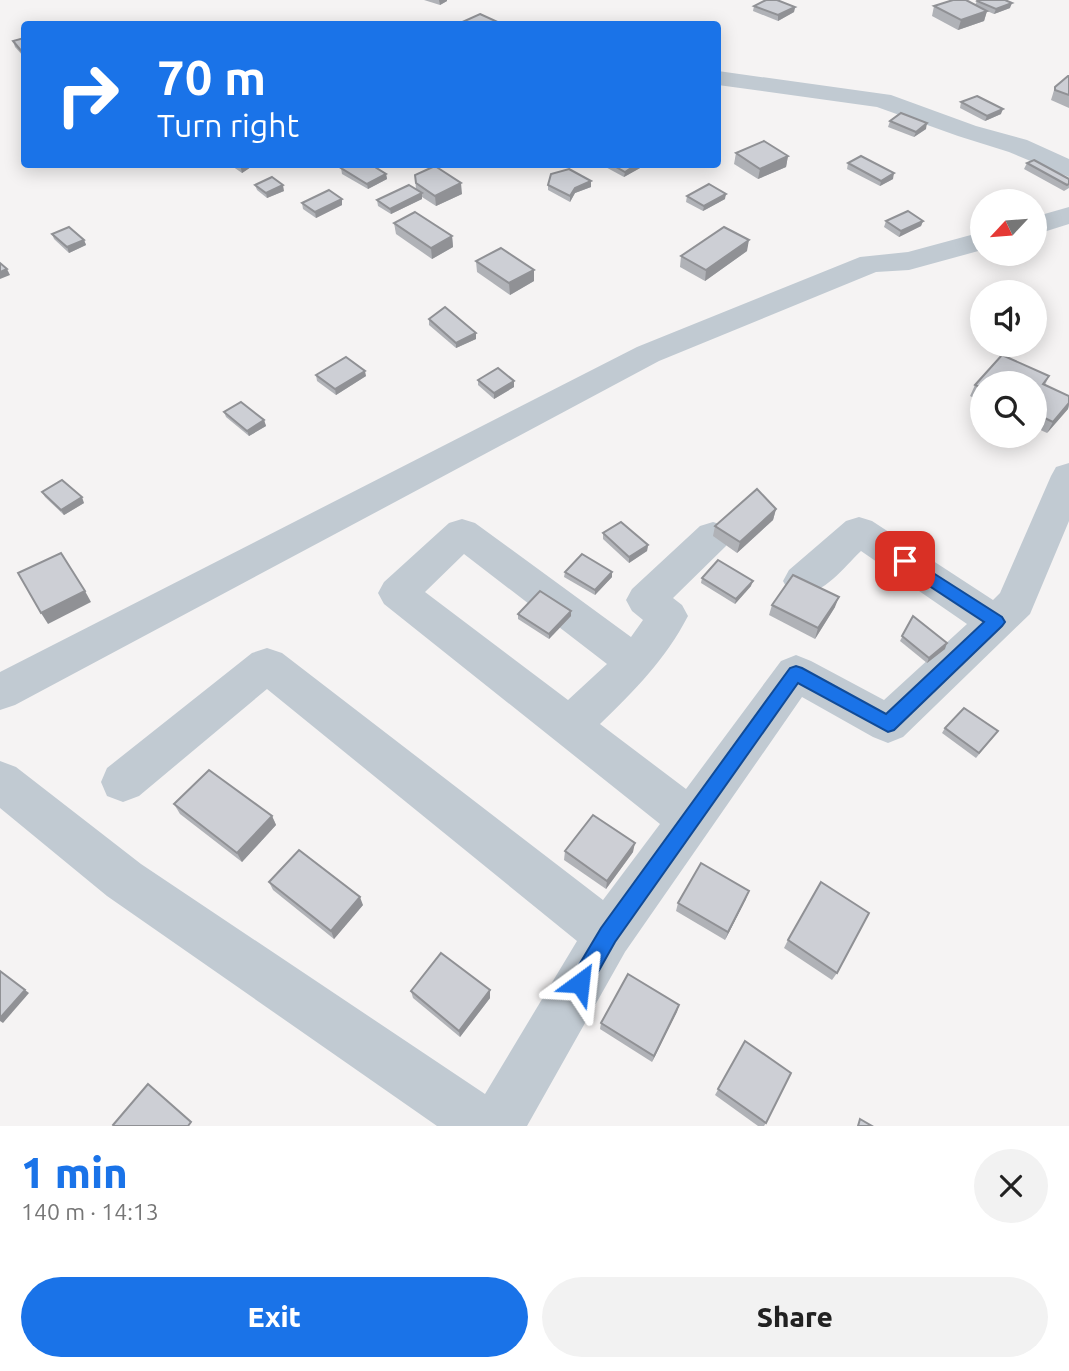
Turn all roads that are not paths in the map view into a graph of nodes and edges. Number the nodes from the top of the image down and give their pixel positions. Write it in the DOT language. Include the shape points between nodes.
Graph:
graph roads {
  1 [pos="721,78"];
  2 [pos="1069,169"];
  3 [pos="1069,215"];
  4 [pos="1047,222"];
  5 [pos="970,244"];
  6 [pos="1069,476"];
  7 [pos="713,536"];
  8 [pos="803,581"];
  9 [pos="996,622"];
  10 [pos="636,663"];
  11 [pos="0,692"];
  12 [pos="569,726"];
  13 [pos="0,781"];
  14 [pos="123,782"];
  15 [pos="691,820"];
  16 [pos="608,935"];
  17 [pos="484,1126"];
  18 [pos="497,1126"];
  1 -- 2 [label="street" via="882,100 1018,146"];
  3 -- 4 [label="street"];
  5 -- 11 [label="street" via="909,261 872,263 648,354"];
  6 -- 9 [label="street" via="1016,603"];
  7 -- 10 [label="street" via="646,600 668,617"];
  8 -- 9 [label="street" via="859,531"];
  9 -- 15 [label="street" via="888,724 796,673"];
  10 -- 12 [label="street"];
  10 -- 12 [label="street" via="462,533 398,593"];
  12 -- 15 [label="street"];
  13 -- 17 [label="street" via="124,880"];
  14 -- 16 [label="street" via="267,665"];
  15 -- 16 [label="street"];
  16 -- 18 [label="street"];
}
